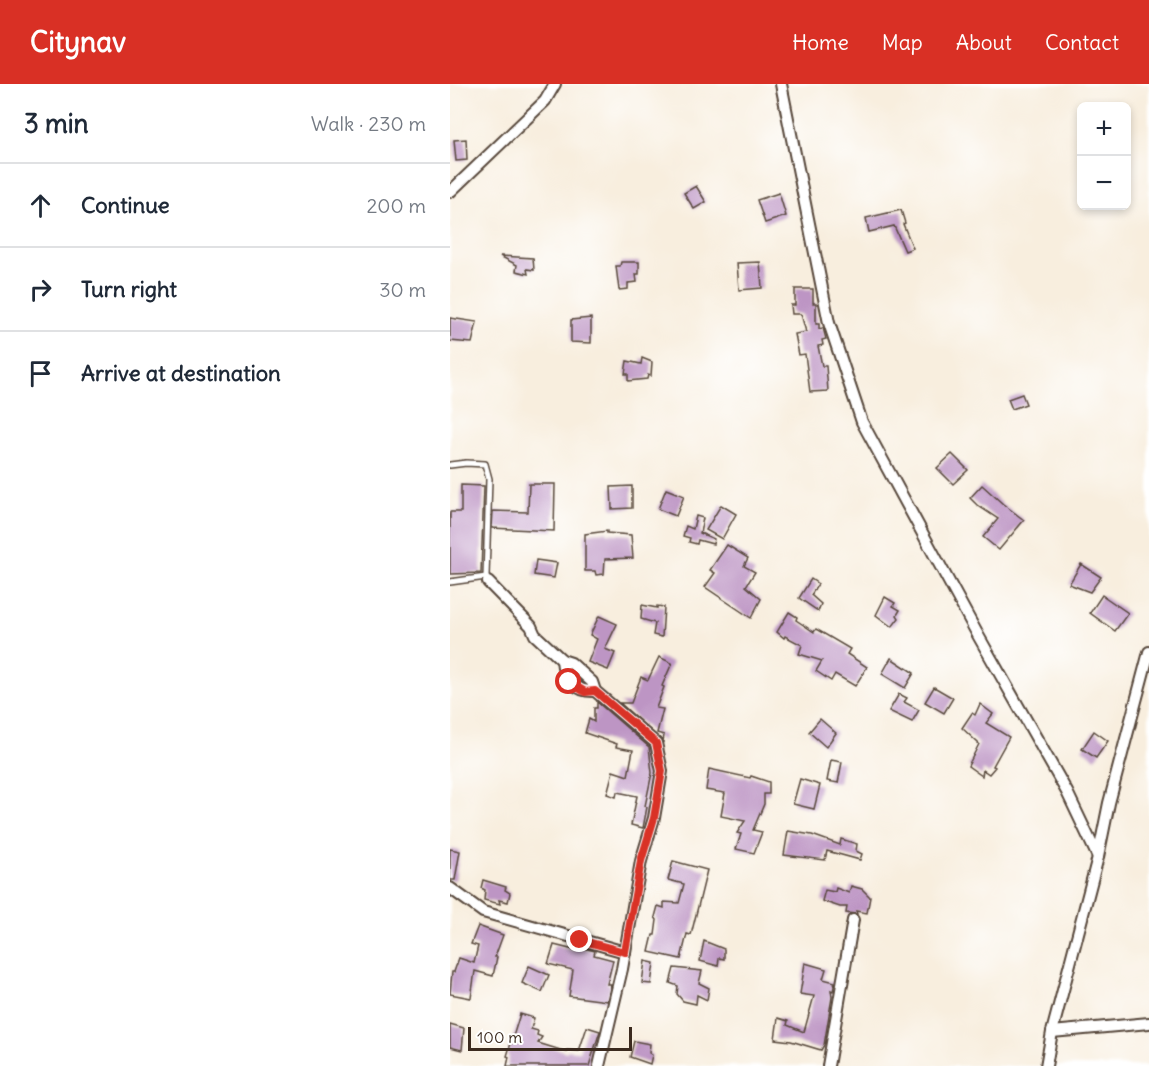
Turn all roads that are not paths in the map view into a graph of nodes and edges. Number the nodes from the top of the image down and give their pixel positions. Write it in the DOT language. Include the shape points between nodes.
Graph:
graph roads {
  1 [pos="555,84"];
  2 [pos="781,84"];
  3 [pos="450,192"];
  4 [pos="450,465"];
  5 [pos="487,580"];
  6 [pos="450,582"];
  7 [pos="1149,652"];
  8 [pos="1098,857"];
  9 [pos="450,888"];
  10 [pos="853,920"];
  11 [pos="625,952"];
  12 [pos="1149,1023"];
  13 [pos="1052,1032"];
  14 [pos="599,1066"];
  15 [pos="828,1066"];
  16 [pos="1046,1066"];
  1 -- 3 [label="street" via="545,100"];
  2 -- 8 [label="street" via="829,323 862,422 1067,792"];
  4 -- 5 [label="lane" via="486,464"];
  5 -- 6 [label="lane"];
  5 -- 11 [label="street" via="535,635 562,660 571,663 592,682 595,691 656,743 662,771"];
  7 -- 8 [label="street"];
  8 -- 13 [label="street"];
  9 -- 11 [label="street" via="483,912"];
  10 -- 15 [label="street"];
  11 -- 14 [label="street"];
  12 -- 13 [label="street"];
  13 -- 16 [label="street"];
}
